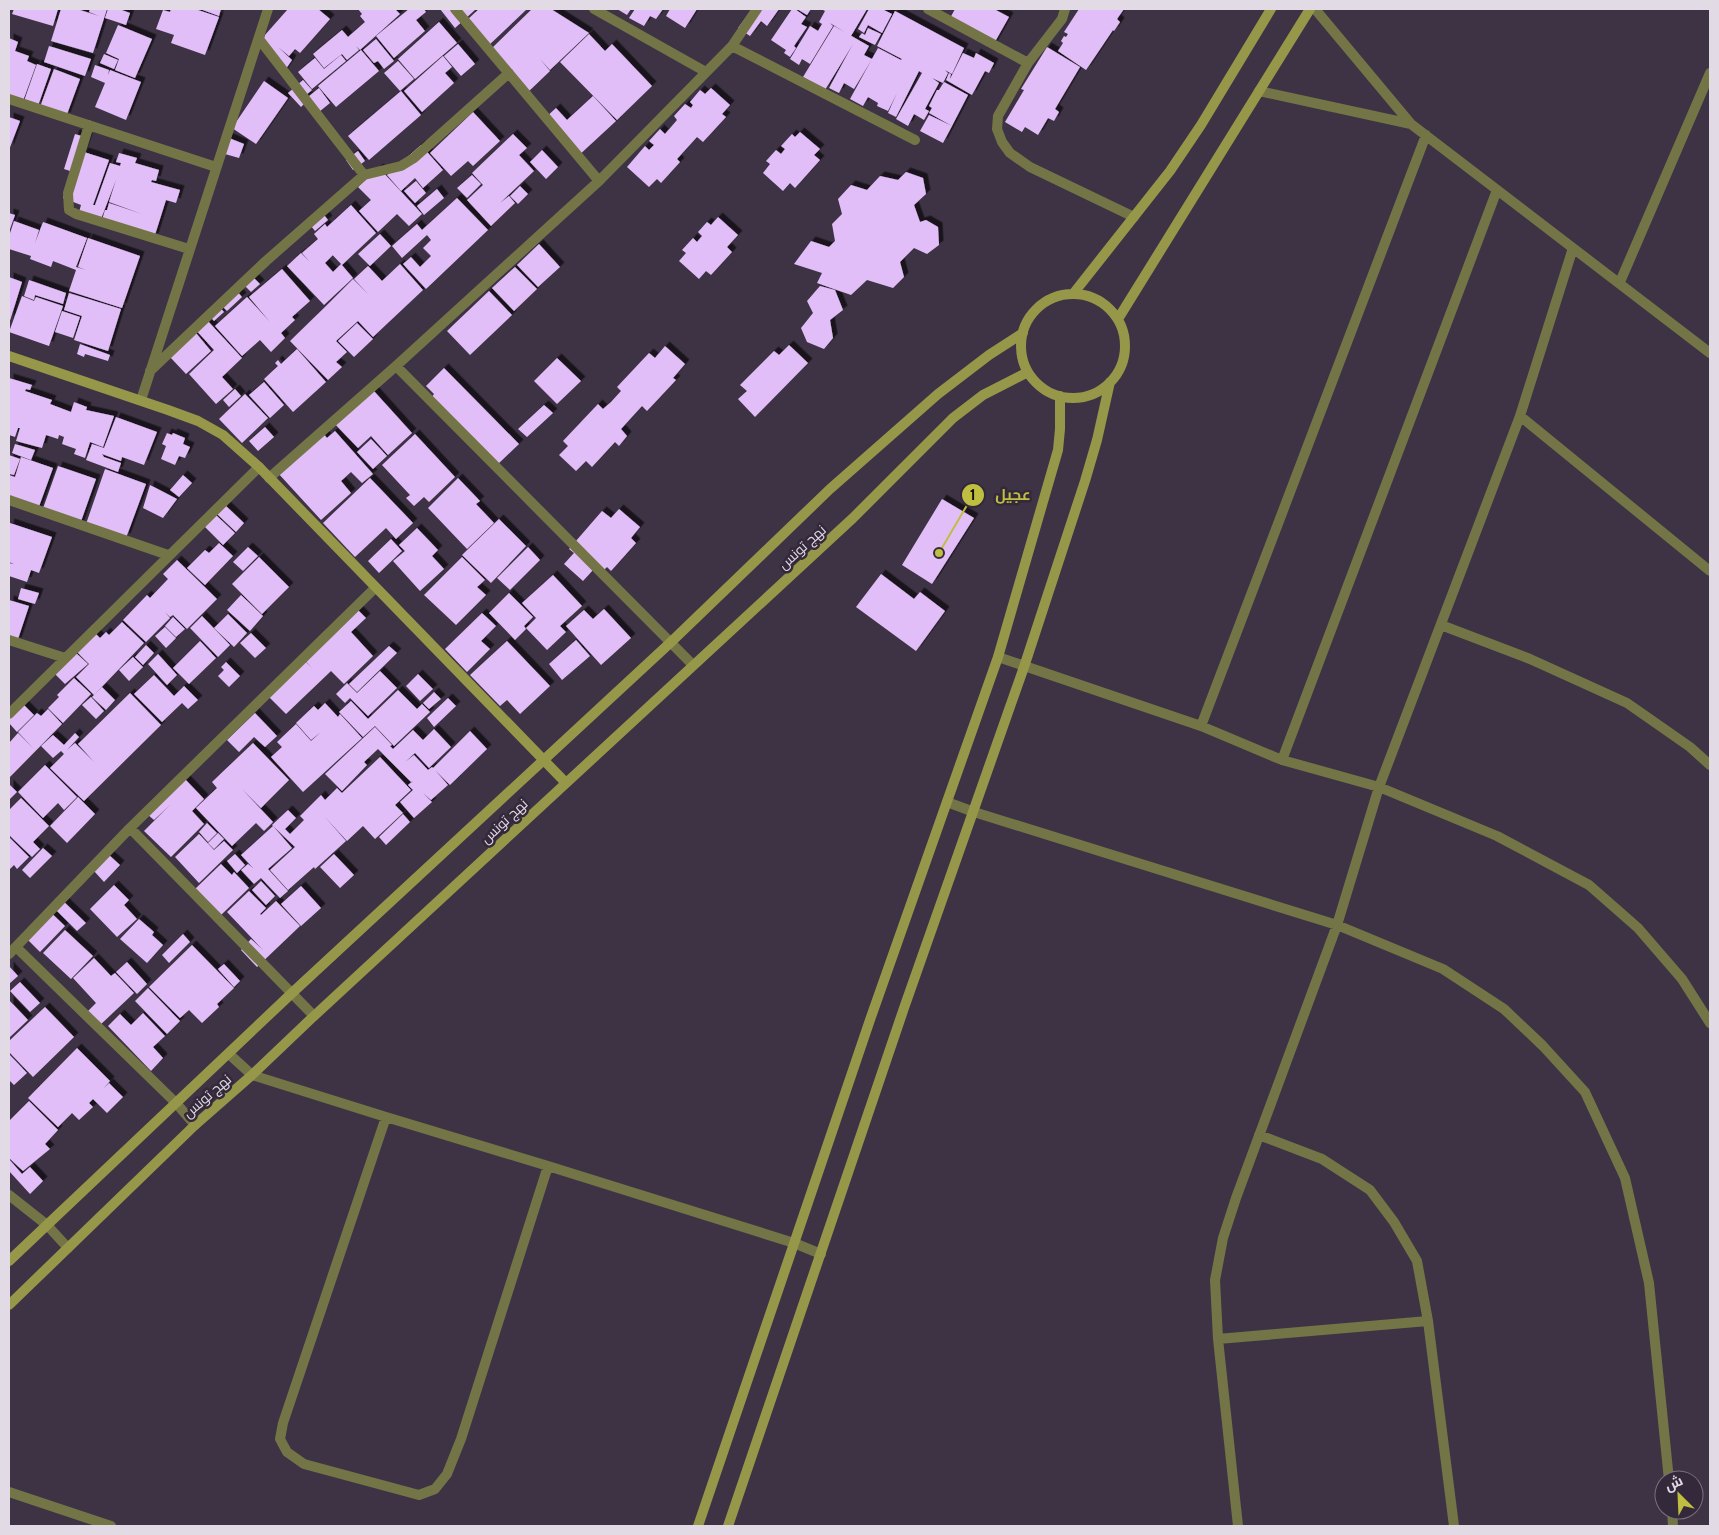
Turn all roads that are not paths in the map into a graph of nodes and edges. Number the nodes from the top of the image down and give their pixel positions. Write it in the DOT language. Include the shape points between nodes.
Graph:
graph roads {
  1 [pos="268,9"];
  2 [pos="455,9"];
  3 [pos="594,9"];
  4 [pos="757,9"];
  5 [pos="928,9"];
  6 [pos="1065,9"];
  7 [pos="1272,9"];
  8 [pos="1310,9"];
  9 [pos="1315,9"];
  10 [pos="259,40"];
  11 [pos="732,46"];
  12 [pos="1028,63"];
  13 [pos="706,72"];
  14 [pos="509,73"];
  15 [pos="1710,73"];
  16 [pos="1259,91"];
  17 [pos="9,99"];
  18 [pos="1411,124"];
  19 [pos="89,125"];
  20 [pos="1426,135"];
  21 [pos="915,140"];
  22 [pos="216,167"];
  23 [pos="364,176"];
  24 [pos="599,181"];
  25 [pos="1498,190"];
  26 [pos="1134,217"];
  27 [pos="1573,248"];
  28 [pos="189,249"];
  29 [pos="1620,282"];
  30 [pos="1073,294"];
  31 [pos="1118,319"];
  32 [pos="1023,333"];
  33 [pos="1710,353"];
  34 [pos="9,356"];
  35 [pos="396,366"];
  36 [pos="150,371"];
  37 [pos="1028,372"];
  38 [pos="1110,382"];
  39 [pos="1060,396"];
  40 [pos="141,400"];
  41 [pos="1520,416"];
  42 [pos="259,467"];
  43 [pos="269,478"];
  44 [pos="9,500"];
  45 [pos="168,555"];
  46 [pos="1710,571"];
  47 [pos="375,588"];
  48 [pos="1441,625"];
  49 [pos="9,640"];
  50 [pos="670,643"];
  51 [pos="998,657"];
  52 [pos="65,658"];
  53 [pos="693,665"];
  54 [pos="1024,667"];
  55 [pos="9,714"];
  56 [pos="1201,726"];
  57 [pos="544,760"];
  58 [pos="1282,760"];
  59 [pos="1710,765"];
  60 [pos="566,783"];
  61 [pos="1379,787"];
  62 [pos="947,802"];
  63 [pos="974,812"];
  64 [pos="130,828"];
  65 [pos="1337,925"];
  66 [pos="12,951"];
  67 [pos="292,993"];
  68 [pos="314,1016"];
  69 [pos="1710,1023"];
  70 [pos="229,1054"];
  71 [pos="252,1075"];
  72 [pos="176,1103"];
  73 [pos="386,1118"];
  74 [pos="195,1125"];
  75 [pos="1259,1135"];
  76 [pos="548,1166"];
  77 [pos="9,1195"];
  78 [pos="47,1225"];
  79 [pos="794,1244"];
  80 [pos="68,1248"];
  81 [pos="821,1254"];
  82 [pos="9,1260"];
  83 [pos="9,1305"];
  84 [pos="1428,1321"];
  85 [pos="1218,1339"];
  86 [pos="1668,1470"];
  87 [pos="9,1492"];
  88 [pos="111,1526"];
  89 [pos="698,1526"];
  90 [pos="728,1526"];
  91 [pos="1238,1526"];
  92 [pos="1454,1526"];
  1 -- 10 [label="street"];
  2 -- 14 [label="street"];
  3 -- 13 [label="street"];
  4 -- 11 [label="street"];
  5 -- 12 [label="street"];
  6 -- 12 [label="street" via="1062,19"];
  7 -- 26 [label="street" via="1201,125"];
  8 -- 16 [label="street"];
  9 -- 18 [label="street"];
  10 -- 22 [label="street"];
  10 -- 23 [label="street"];
  11 -- 13 [label="street"];
  11 -- 21 [label="street"];
  12 -- 26 [label="street" via="998,116 997,128 1010,154 1030,167"];
  13 -- 24 [label="street"];
  14 -- 23 [label="street" via="414,158 401,166"];
  14 -- 24 [label="street"];
  15 -- 29 [label="street"];
  16 -- 18 [label="street"];
  16 -- 31 [label="street"];
  17 -- 19 [label="street"];
  18 -- 20 [label="street"];
  19 -- 22 [label="street"];
  19 -- 28 [label="street" via="68,193 69,210"];
  20 -- 25 [label="street"];
  20 -- 56 [label="street"];
  22 -- 28 [label="street"];
  23 -- 36 [label="street" via="266,261"];
  24 -- 35 [label="street"];
  25 -- 27 [label="street"];
  25 -- 58 [label="street"];
  26 -- 30 [label="street"];
  27 -- 29 [label="street"];
  27 -- 41 [label="street"];
  28 -- 36 [label="street"];
  29 -- 33 [label="street"];
  30 -- 31 [label="street" via="1098,300"];
  30 -- 32 [label="street" via="1059,296 1041,305 1028,320"];
  31 -- 38 [label="street" via="1125,345 1118,371"];
  32 -- 37 [label="street" via="1021,346"];
  32 -- 50 [label="street, نهج تونس" via="988,355 938,394 824,495"];
  34 -- 40 [label="street"];
  35 -- 43 [label="street"];
  35 -- 50 [label="street"];
  36 -- 40 [label="street"];
  37 -- 39 [label="street" via="1036,383"];
  37 -- 53 [label="street, نهج تونس" via="983,395 953,418 853,518"];
  38 -- 39 [label="street" via="1087,396"];
  38 -- 54 [label="street" via="1087,473"];
  39 -- 51 [label="street" via="1058,450"];
  40 -- 42 [label="street" via="198,421 223,436"];
  41 -- 46 [label="street"];
  41 -- 48 [label="street"];
  42 -- 43 [label="street"];
  42 -- 45 [label="street"];
  43 -- 47 [label="street"];
  44 -- 45 [label="street"];
  45 -- 52 [label="street"];
  47 -- 57 [label="street"];
  47 -- 64 [label="street"];
  48 -- 59 [label="street" via="1530,659 1628,703"];
  48 -- 61 [label="street"];
  49 -- 52 [label="street"];
  50 -- 53 [label="street"];
  50 -- 57 [label="street, نهج تونس"];
  51 -- 54 [label="street"];
  51 -- 62 [label="street"];
  52 -- 55 [label="street"];
  53 -- 60 [label="street, نهج تونس"];
  54 -- 56 [label="street"];
  54 -- 63 [label="street"];
  56 -- 58 [label="street"];
  57 -- 60 [label="street"];
  57 -- 67 [label="street, نهج تونس"];
  58 -- 61 [label="street"];
  60 -- 68 [label="street, نهج تونس"];
  61 -- 65 [label="street"];
  61 -- 69 [label="street" via="1497,836 1589,885 1638,928 1682,979"];
  62 -- 63 [label="street"];
  62 -- 79 [label="street"];
  63 -- 65 [label="street"];
  63 -- 81 [label="street"];
  64 -- 66 [label="street"];
  64 -- 67 [label="street"];
  65 -- 75 [label="street"];
  65 -- 86 [label="street" via="1443,969 1504,1009 1585,1092 1625,1178 1649,1283"];
  66 -- 72 [label="street"];
  67 -- 68 [label="street"];
  67 -- 70 [label="street, نهج تونس"];
  68 -- 71 [label="street, نهج تونس"];
  70 -- 71 [label="street"];
  70 -- 72 [label="street, نهج تونس"];
  71 -- 73 [label="street"];
  71 -- 74 [label="street, نهج تونس"];
  72 -- 74 [label="street"];
  72 -- 78 [label="street, نهج تونس"];
  73 -- 76 [label="street"];
  73 -- 76 [label="street" via="283,1423 280,1439 287,1452 304,1464 419,1495 436,1489 447,1474 461,1439"];
  74 -- 80 [label="street, نهج تونس"];
  75 -- 84 [label="street" via="1322,1159 1370,1190 1417,1261"];
  75 -- 85 [label="street" via="1223,1238 1215,1280"];
  76 -- 79 [label="street"];
  77 -- 78 [label="street"];
  78 -- 80 [label="street"];
  78 -- 82 [label="street, نهج تونس"];
  79 -- 81 [label="street"];
  79 -- 89 [label="street"];
  80 -- 83 [label="street, نهج تونس"];
  81 -- 90 [label="street"];
  84 -- 85 [label="street"];
  84 -- 92 [label="street"];
  85 -- 91 [label="street"];
  87 -- 88 [label="street"];
}
